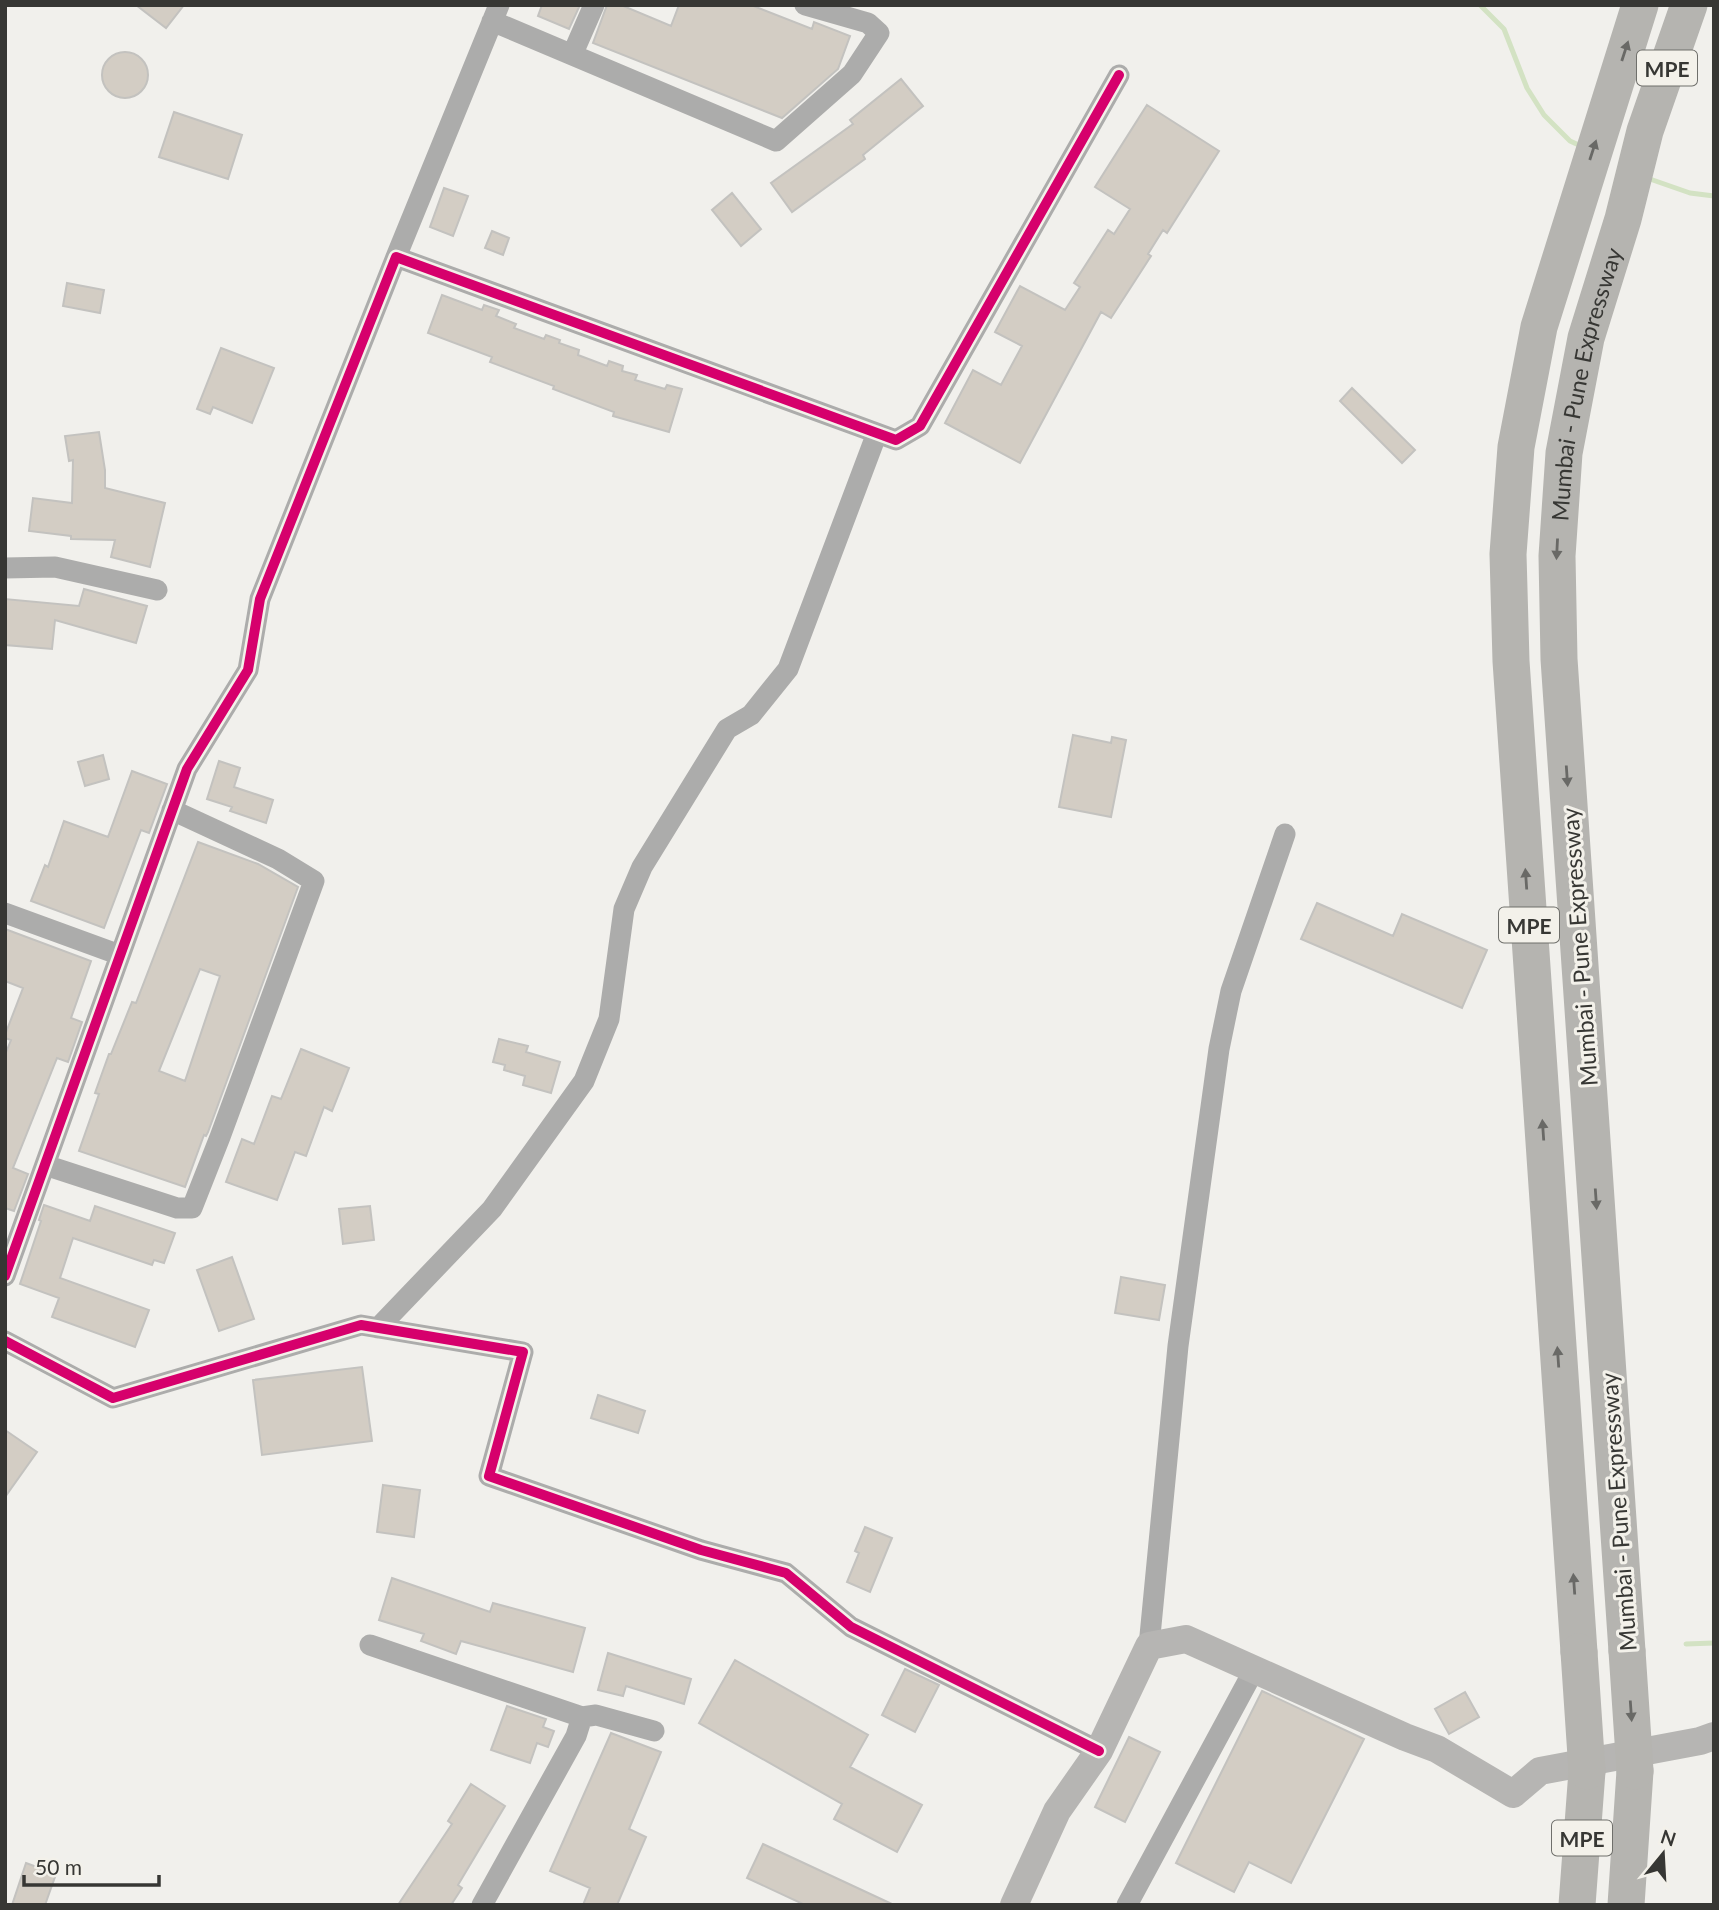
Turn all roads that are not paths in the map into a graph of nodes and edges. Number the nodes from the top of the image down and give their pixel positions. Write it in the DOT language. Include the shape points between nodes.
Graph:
graph roads {
  1 [pos="594,5"];
  2 [pos="805,5"];
  3 [pos="1640,5"];
  4 [pos="1689,5"];
  5 [pos="496,13"];
  6 [pos="573,53"];
  7 [pos="1119,75"];
  8 [pos="396,257"];
  9 [pos="877,433"];
  10 [pos="5,568"];
  11 [pos="157,590"];
  12 [pos="172,810"];
  13 [pos="1285,834"];
  14 [pos="5,913"];
  15 [pos="120,956"];
  16 [pos="45,1165"];
  17 [pos="5,1276"];
  18 [pos="378,1328"];
  19 [pos="5,1341"];
  20 [pos="370,1645"];
  21 [pos="1149,1646"];
  22 [pos="1254,1670"];
  23 [pos="582,1717"];
  24 [pos="654,1731"];
  25 [pos="1714,1736"];
  26 [pos="1099,1751"];
  27 [pos="482,1905"];
  28 [pos="1014,1905"];
  29 [pos="1127,1905"];
  30 [pos="1577,1905"];
  31 [pos="1626,1905"];
  1 -- 6 [label="street"];
  2 -- 6 [label="street" via="868,23 879,33 852,74 776,141"];
  30 -- 3 [label="highway, MPE, one-way, bridge" via="1587,1771 1511,675 1508,554 1516,447 1539,327"];
  4 -- 31 [label="highway, Mumbai - Pune Expressway / MPE, one-way, bridge" via="1645,131 1584,351 1564,453 1557,556 1560,673 1635,1771"];
  5 -- 6 [label="street"];
  5 -- 8 [label="street"];
  7 -- 9 [label="street" via="920,426 895,440"];
  8 -- 9 [label="street"];
  8 -- 12 [label="street" via="260,599 248,670 187,769"];
  9 -- 18 [label="street" via="788,669 751,715 727,729 642,867 624,909 609,1019 584,1081 492,1209"];
  10 -- 11 [label="street" via="55,567"];
  12 -- 15 [label="street"];
  12 -- 16 [label="street" via="278,859 314,881 192,1208 177,1208"];
  13 -- 21 [label="street" via="1231,991 1219,1049 1178,1346"];
  14 -- 15 [label="street"];
  15 -- 16 [label="street"];
  16 -- 17 [label="street"];
  18 -- 19 [label="street" via="361,1325 113,1398"];
  18 -- 26 [label="street" via="523,1352 489,1476 701,1550 786,1573 852,1627"];
  20 -- 23 [label="street"];
  21 -- 22 [label="street" via="1186,1639"];
  21 -- 26 [label="street"];
  22 -- 25 [label="street" via="1437,1749 1513,1794 1539,1771"];
  22 -- 29 [label="street"];
  23 -- 24 [label="street" via="596,1715"];
  23 -- 27 [label="street" via="576,1736"];
  26 -- 28 [label="street" via="1057,1811"];
}
